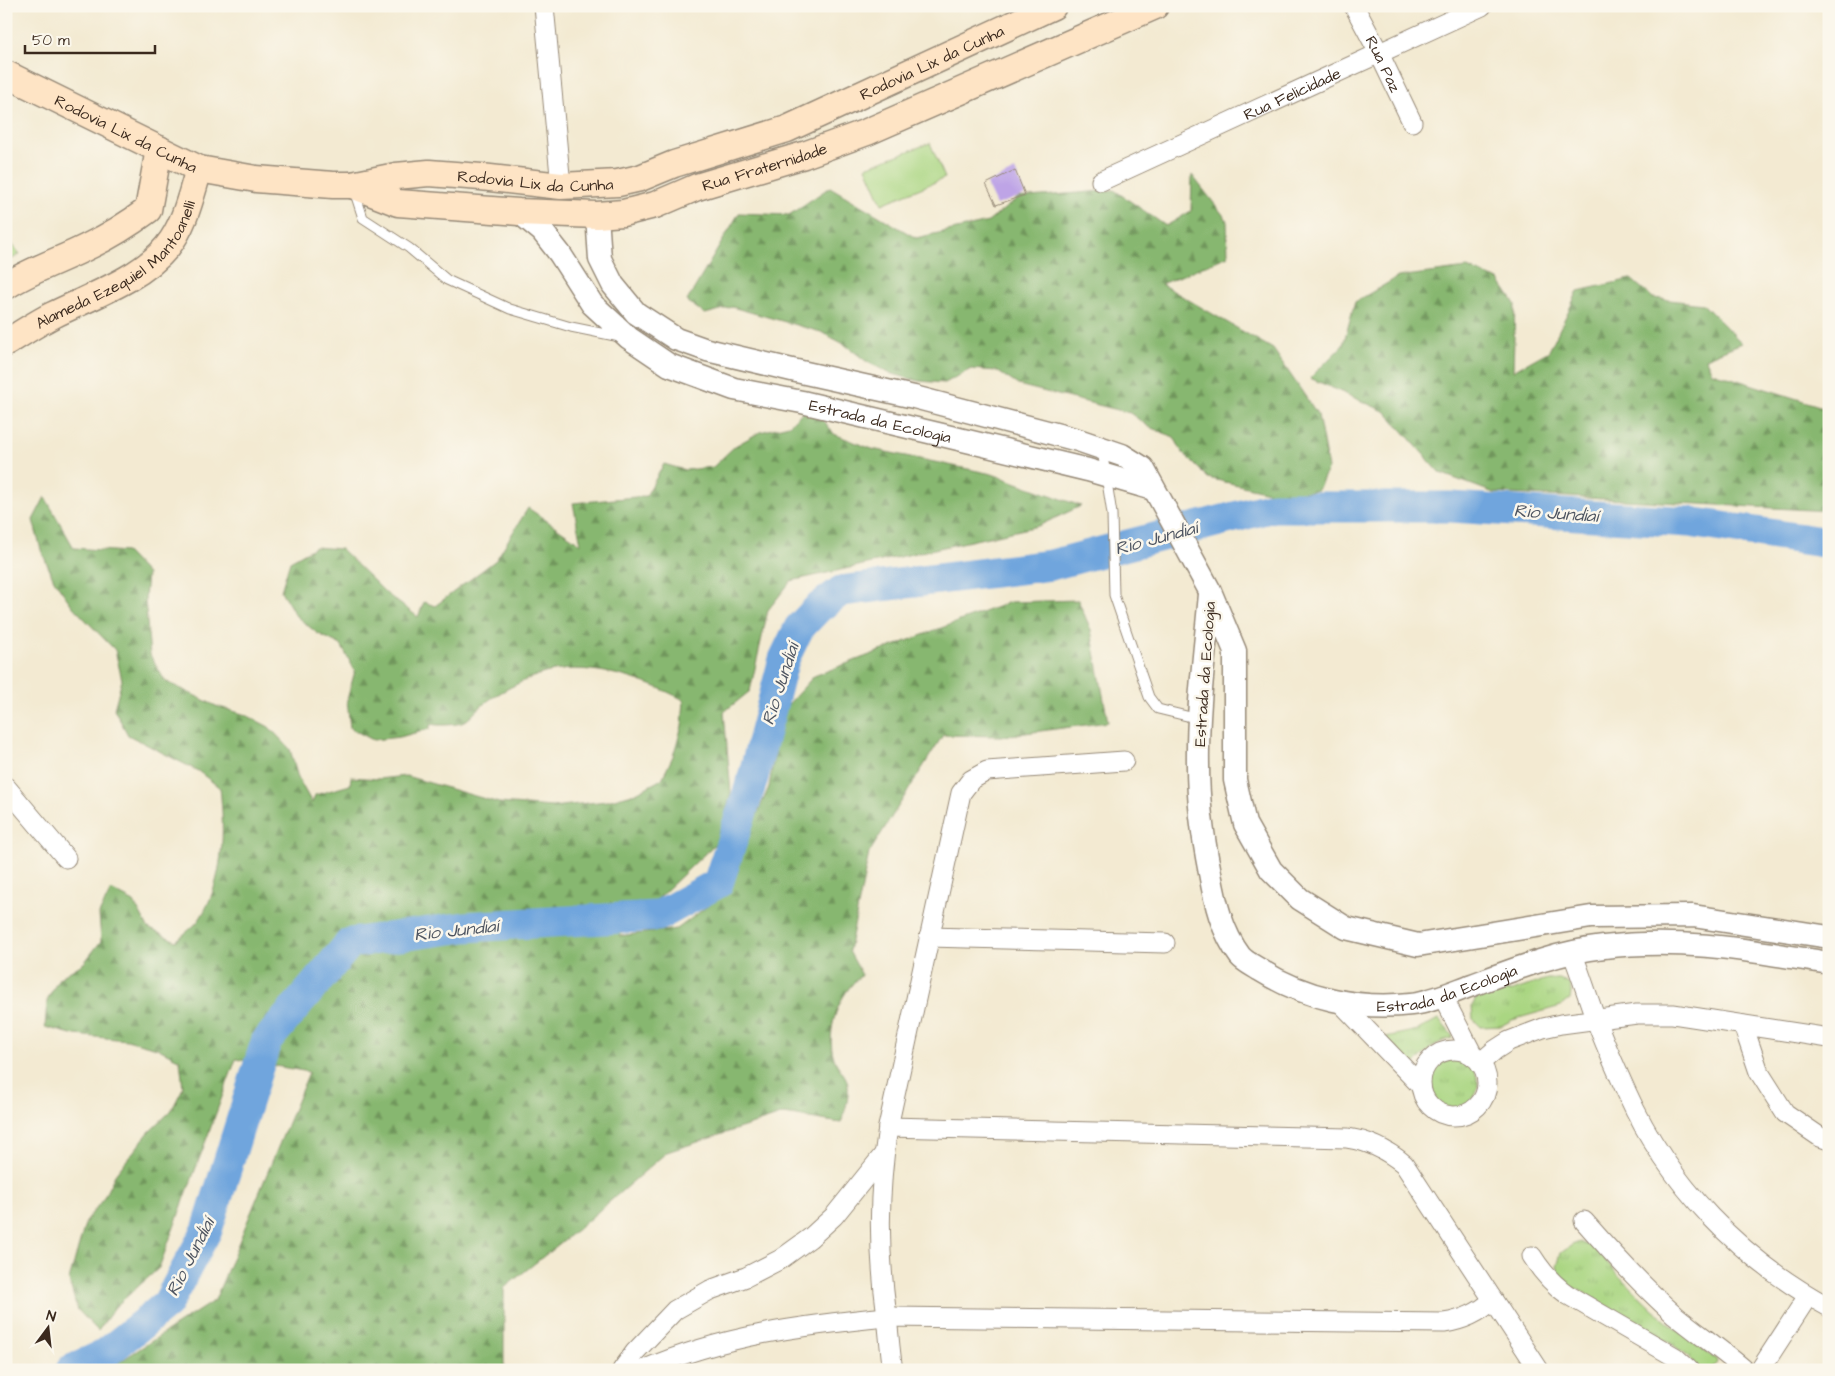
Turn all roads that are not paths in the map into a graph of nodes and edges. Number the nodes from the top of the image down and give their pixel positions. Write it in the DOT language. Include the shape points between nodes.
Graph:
graph roads {
  1 [pos="544,6"];
  2 [pos="1053,6"];
  3 [pos="1155,6"];
  4 [pos="1354,6"];
  5 [pos="1482,6"];
  6 [pos="1379,54"];
  7 [pos="6,74"];
  8 [pos="1412,122"];
  9 [pos="158,149"];
  10 [pos="199,169"];
  11 [pos="1101,181"];
  12 [pos="352,185"];
  13 [pos="562,186"];
  14 [pos="519,212"];
  15 [pos="597,215"];
  16 [pos="6,286"];
  17 [pos="629,338"];
  18 [pos="6,343"];
  19 [pos="1101,448"];
  20 [pos="1106,475"];
  21 [pos="1153,489"];
  22 [pos="1210,591"];
  23 [pos="1200,720"];
  24 [pos="1124,761"];
  25 [pos="6,787"];
  26 [pos="66,858"];
  27 [pos="930,937"];
  28 [pos="1829,937"];
  29 [pos="1165,943"];
  30 [pos="1572,952"];
  31 [pos="1829,964"];
  32 [pos="1442,995"];
  33 [pos="1339,1001"];
  34 [pos="1596,1020"];
  35 [pos="1743,1024"];
  36 [pos="1829,1038"];
  37 [pos="1477,1060"];
  38 [pos="1421,1086"];
  39 [pos="888,1127"];
  40 [pos="1829,1140"];
  41 [pos="884,1154"];
  42 [pos="1584,1221"];
  43 [pos="1532,1256"];
  44 [pos="1808,1296"];
  45 [pos="1493,1300"];
  46 [pos="1829,1307"];
  47 [pos="887,1317"];
  48 [pos="622,1370"];
  49 [pos="643,1370"];
  50 [pos="893,1370"];
  51 [pos="1539,1370"];
  52 [pos="1689,1370"];
  53 [pos="1744,1370"];
  54 [pos="1760,1370"];
  1 -- 13 [label="street"];
  2 -- 13 [label="main road, Rodovia Lix da Cunha" via="787,128 640,178 618,183"];
  3 -- 15 [label="main road, Rua Fraternidade" via="867,132 697,187 655,205"];
  4 -- 6 [label="street, Rua Paz"];
  5 -- 6 [label="street, Rua Felicidade"];
  6 -- 8 [label="street, Rua Paz"];
  6 -- 11 [label="street, Rua Felicidade"];
  7 -- 9 [label="main road, Rodovia Lix da Cunha"];
  9 -- 10 [label="main road, Rodovia Lix da Cunha"];
  9 -- 16 [label="main road, Alameda Ezequiel Mantoanelli" via="148,210 124,228"];
  10 -- 12 [label="main road, Rodovia Lix da Cunha" via="256,179"];
  10 -- 18 [label="main road, Alameda Ezequiel Mantoanelli" via="186,213 168,247 133,275 50,316"];
  12 -- 13 [label="main road, Rodovia Lix da Cunha" via="429,173"];
  12 -- 14 [label="main road, Rua Fraternidade" via="398,203"];
  12 -- 17 [label="lane" via="363,218 409,248 446,280 510,309 571,327"];
  13 -- 14 [label="main road"];
  13 -- 15 [label="main road"];
  14 -- 15 [label="main road, Rua Fraternidade"];
  14 -- 17 [label="street, Estrada da Ecologia" via="560,254 592,304"];
  15 -- 19 [label="street, Estrada da Ecologia" via="600,259 613,285 636,313 676,339 707,350 914,397"];
  17 -- 20 [label="street, Estrada da Ecologia" via="670,366 734,389 802,402"];
  19 -- 20 [label="lane"];
  19 -- 21 [label="street, Estrada da Ecologia" via="1122,455 1143,468"];
  20 -- 21 [label="street, Estrada da Ecologia"];
  20 -- 23 [label="lane" via="1112,514 1114,595 1149,697 1158,710"];
  21 -- 22 [label="street"];
  22 -- 23 [label="street, Estrada da Ecologia"];
  22 -- 28 [label="street, Estrada da Ecologia" via="1235,651 1235,780 1245,824 1271,870 1300,899 1346,928 1418,945 1591,917 1693,916"];
  23 -- 33 [label="street, Estrada da Ecologia" via="1198,764 1202,832 1213,892 1224,927 1241,958 1294,988"];
  24 -- 27 [label="street" via="997,769 971,780 961,793"];
  25 -- 26 [label="street"];
  27 -- 29 [label="street"];
  27 -- 39 [label="street"];
  30 -- 31 [label="street, Estrada da Ecologia" via="1630,944 1688,943"];
  30 -- 32 [label="street, Estrada da Ecologia"];
  30 -- 34 [label="street"];
  32 -- 33 [label="street, Estrada da Ecologia" via="1414,1004"];
  32 -- 37 [label="street"];
  33 -- 38 [label="street"];
  34 -- 35 [label="street" via="1637,1014 1673,1014"];
  34 -- 37 [label="street" via="1561,1024 1526,1034 1509,1040"];
  34 -- 44 [label="street" via="1628,1095 1660,1155 1678,1179 1738,1243"];
  35 -- 36 [label="street"];
  35 -- 40 [label="street" via="1759,1072 1785,1113"];
  37 -- 38 [label="street" via="1456,1050 1438,1054 1425,1067"];
  37 -- 38 [label="street" via="1485,1072 1486,1090 1483,1099 1470,1112 1452,1116 1434,1110 1427,1103"];
  39 -- 41 [label="street"];
  39 -- 45 [label="street" via="1348,1138 1369,1142 1404,1164"];
  41 -- 47 [label="street" via="879,1209"];
  41 -- 48 [label="street" via="834,1216 810,1238 781,1259 710,1290 675,1310"];
  42 -- 53 [label="street" via="1652,1294"];
  43 -- 52 [label="street" via="1552,1283 1568,1295 1675,1357"];
  44 -- 46 [label="street"];
  44 -- 54 [label="street"];
  45 -- 47 [label="street" via="1467,1318 1444,1323"];
  45 -- 51 [label="street"];
  47 -- 49 [label="street" via="816,1324 738,1338"];
  47 -- 50 [label="street"];
}
